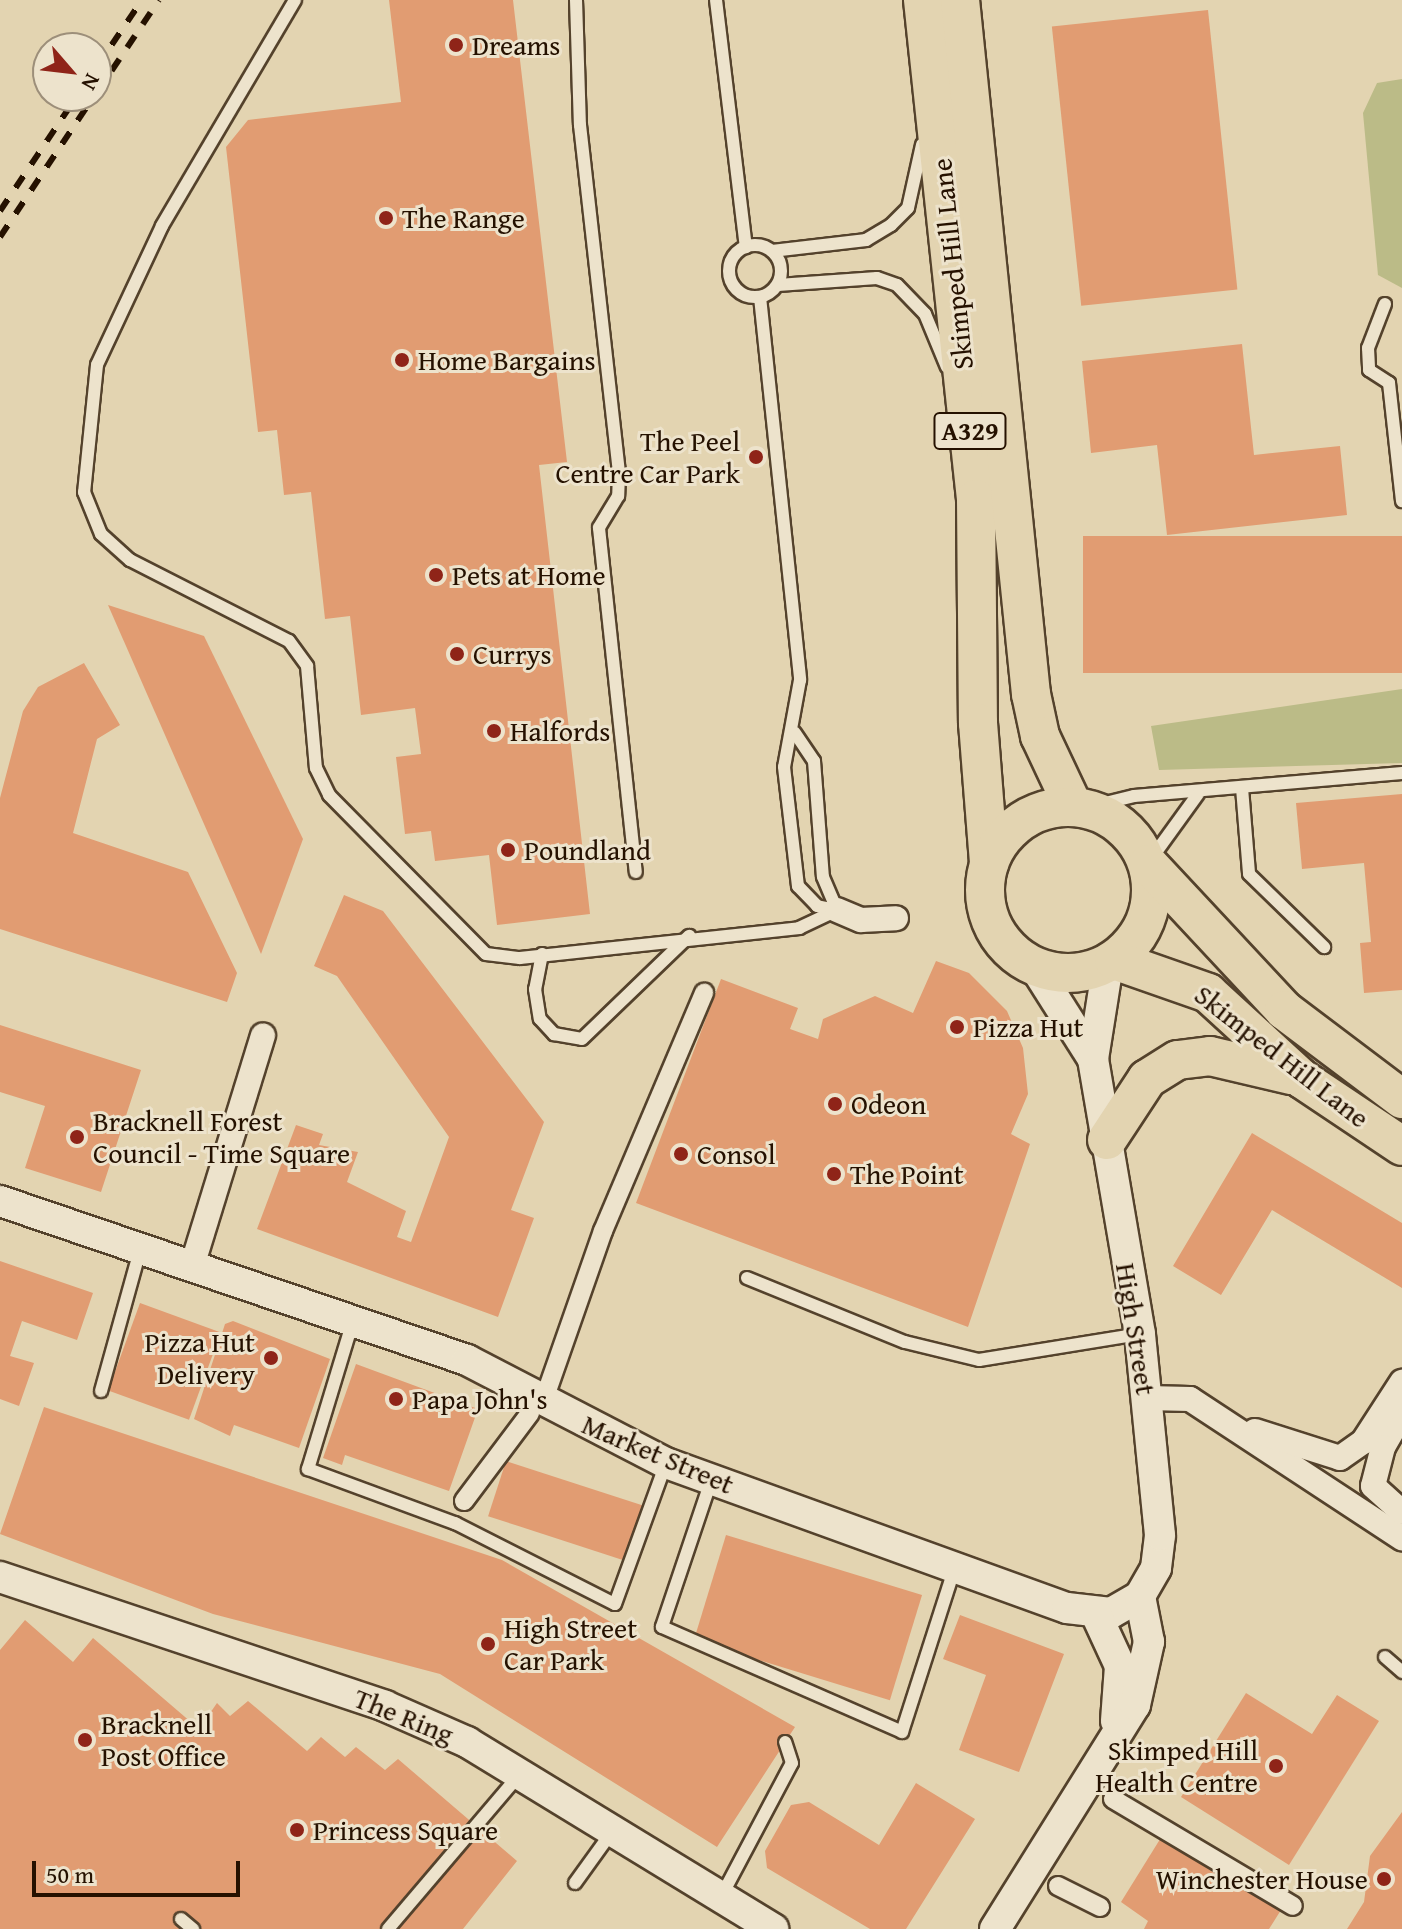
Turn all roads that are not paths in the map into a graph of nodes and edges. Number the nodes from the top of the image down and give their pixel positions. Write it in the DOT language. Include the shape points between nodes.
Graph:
graph roads {
  1 [pos="295,0"];
  2 [pos="576,0"];
  3 [pos="716,0"];
  4 [pos="923,0"];
  5 [pos="960,0"];
  6 [pos="928,44"];
  7 [pos="746,247"];
  8 [pos="772,251"];
  9 [pos="778,285"];
  10 [pos="760,297"];
  11 [pos="1385,304"];
  12 [pos="969,421"];
  13 [pos="1402,501"];
  14 [pos="795,733"];
  15 [pos="1402,773"];
  16 [pos="1242,788"];
  17 [pos="1198,794"];
  18 [pos="1079,807"];
  19 [pos="989,864"];
  20 [pos="1148,864"];
  21 [pos="636,872"];
  22 [pos="837,910"];
  23 [pos="896,918"];
  24 [pos="689,936"];
  25 [pos="1324,947"];
  26 [pos="542,954"];
  27 [pos="1111,962"];
  28 [pos="1034,966"];
  29 [pos="704,993"];
  30 [pos="263,1036"];
  31 [pos="1093,1059"];
  32 [pos="1302,1079"];
  33 [pos="1402,1099"];
  34 [pos="1107,1140"];
  35 [pos="1402,1146"];
  36 [pos="0,1201"];
  37 [pos="141,1244"];
  38 [pos="193,1263"];
  39 [pos="747,1278"];
  40 [pos="354,1318"];
  41 [pos="1140,1334"];
  42 [pos="1402,1382"];
  43 [pos="548,1388"];
  44 [pos="101,1391"];
  45 [pos="1147,1398"];
  46 [pos="530,1413"];
  47 [pos="1402,1414"];
  48 [pos="1234,1425"];
  49 [pos="666,1463"];
  50 [pos="712,1480"];
  51 [pos="464,1501"];
  52 [pos="1402,1512"];
  53 [pos="455,1523"];
  54 [pos="1402,1538"];
  55 [pos="955,1567"];
  56 [pos="0,1577"];
  57 [pos="1140,1596"];
  58 [pos="1091,1612"];
  59 [pos="1385,1657"];
  60 [pos="1402,1672"];
  61 [pos="785,1742"];
  62 [pos="1109,1749"];
  63 [pos="520,1774"];
  64 [pos="1113,1799"];
  65 [pos="613,1830"];
  66 [pos="575,1883"];
  67 [pos="1058,1886"];
  68 [pos="722,1895"];
  69 [pos="1293,1906"];
  70 [pos="1100,1907"];
  71 [pos="181,1919"];
  72 [pos="193,1929"];
  73 [pos="388,1929"];
  74 [pos="773,1929"];
  75 [pos="995,1929"];
  1 -- 26 [label="lane" via="110,330 97,365 84,492 112,548 273,628 300,653 324,787 470,944 504,958"];
  2 -- 21 [label="lane" via="581,138 619,473 618,496 599,528"];
  3 -- 7 [label="lane"];
  4 -- 6 [label="main road, Skimped Hill Lane / A329"];
  5 -- 18 [label="main road, Skimped Hill Lane / A329" via="1031,694 1040,736"];
  6 -- 8 [label="lane" via="920,170 908,208 866,240"];
  6 -- 12 [label="main road, Skimped Hill Lane / A329"];
  7 -- 8 [label="lane"];
  7 -- 10 [label="lane" via="734,256 730,278 745,295"];
  8 -- 9 [label="lane" via="782,271"];
  9 -- 10 [label="lane"];
  9 -- 12 [label="lane" via="877,278 897,285 925,314"];
  10 -- 14 [label="lane" via="799,659"];
  11 -- 13 [label="lane" via="1368,348 1369,370 1389,383"];
  12 -- 19 [label="main road, Skimped Hill Lane / A329"];
  14 -- 22 [label="lane" via="814,761 823,877"];
  14 -- 22 [label="lane" via="784,767 798,886 817,906"];
  15 -- 16 [label="lane"];
  16 -- 17 [label="lane"];
  16 -- 25 [label="lane" via="1249,874"];
  17 -- 18 [label="lane" via="1134,796"];
  17 -- 20 [label="lane"];
  18 -- 19 [label="main road" via="1025,818"];
  18 -- 20 [label="main road" via="1127,830"];
  19 -- 28 [label="main road" via="985,897 994,929"];
  20 -- 27 [label="main road" via="1146,920"];
  20 -- 33 [label="main road, Skimped Hill Lane" via="1284,1010"];
  22 -- 23 [label="street" via="861,920"];
  22 -- 24 [label="lane" via="799,928"];
  24 -- 26 [label="lane"];
  24 -- 26 [label="lane" via="582,1039 554,1034 540,1019 535,989"];
  27 -- 28 [label="main road" via="1068,973"];
  27 -- 31 [label="street, High Street"];
  27 -- 32 [label="main road, Skimped Hill Lane" via="1208,993"];
  28 -- 31 [label="street, High Street"];
  29 -- 43 [label="street" via="603,1231"];
  30 -- 38 [label="street"];
  31 -- 34 [label="street, High Street"];
  32 -- 34 [label="main road" via="1230,1059 1178,1060 1147,1079"];
  32 -- 35 [label="main road, Skimped Hill Lane"];
  34 -- 41 [label="street, High Street"];
  36 -- 37 [label="street, Market Street"];
  37 -- 38 [label="street, Market Street"];
  37 -- 44 [label="lane"];
  38 -- 40 [label="street, Market Street"];
  39 -- 41 [label="lane" via="905,1342 979,1360"];
  40 -- 49 [label="street, Market Street" via="467,1360"];
  40 -- 53 [label="lane" via="308,1469"];
  41 -- 45 [label="street, High Street"];
  42 -- 48 [label="street" via="1363,1442 1340,1458"];
  45 -- 48 [label="street" via="1190,1399"];
  45 -- 57 [label="street, High Street" via="1160,1535 1156,1568"];
  46 -- 51 [label="street"];
  47 -- 52 [label="street" via="1383,1447 1373,1486"];
  48 -- 54 [label="street"];
  49 -- 50 [label="street, Market Street"];
  49 -- 53 [label="lane" via="615,1604"];
  50 -- 55 [label="street, Market Street"];
  50 -- 55 [label="lane" via="662,1627 902,1732"];
  51 -- 53 [label="lane"];
  55 -- 58 [label="street, Market Street"];
  56 -- 63 [label="street, The Ring" via="385,1706"];
  57 -- 58 [label="street"];
  57 -- 62 [label="street" via="1147,1668"];
  58 -- 62 [label="street" via="1120,1666"];
  59 -- 60 [label="lane"];
  61 -- 68 [label="lane" via="792,1763"];
  62 -- 75 [label="street"];
  63 -- 65 [label="street, The Ring"];
  63 -- 73 [label="lane"];
  64 -- 69 [label="street"];
  65 -- 66 [label="lane"];
  65 -- 68 [label="street, The Ring"];
  67 -- 70 [label="street"];
  68 -- 74 [label="street, The Ring"];
  71 -- 72 [label="lane"];
}
